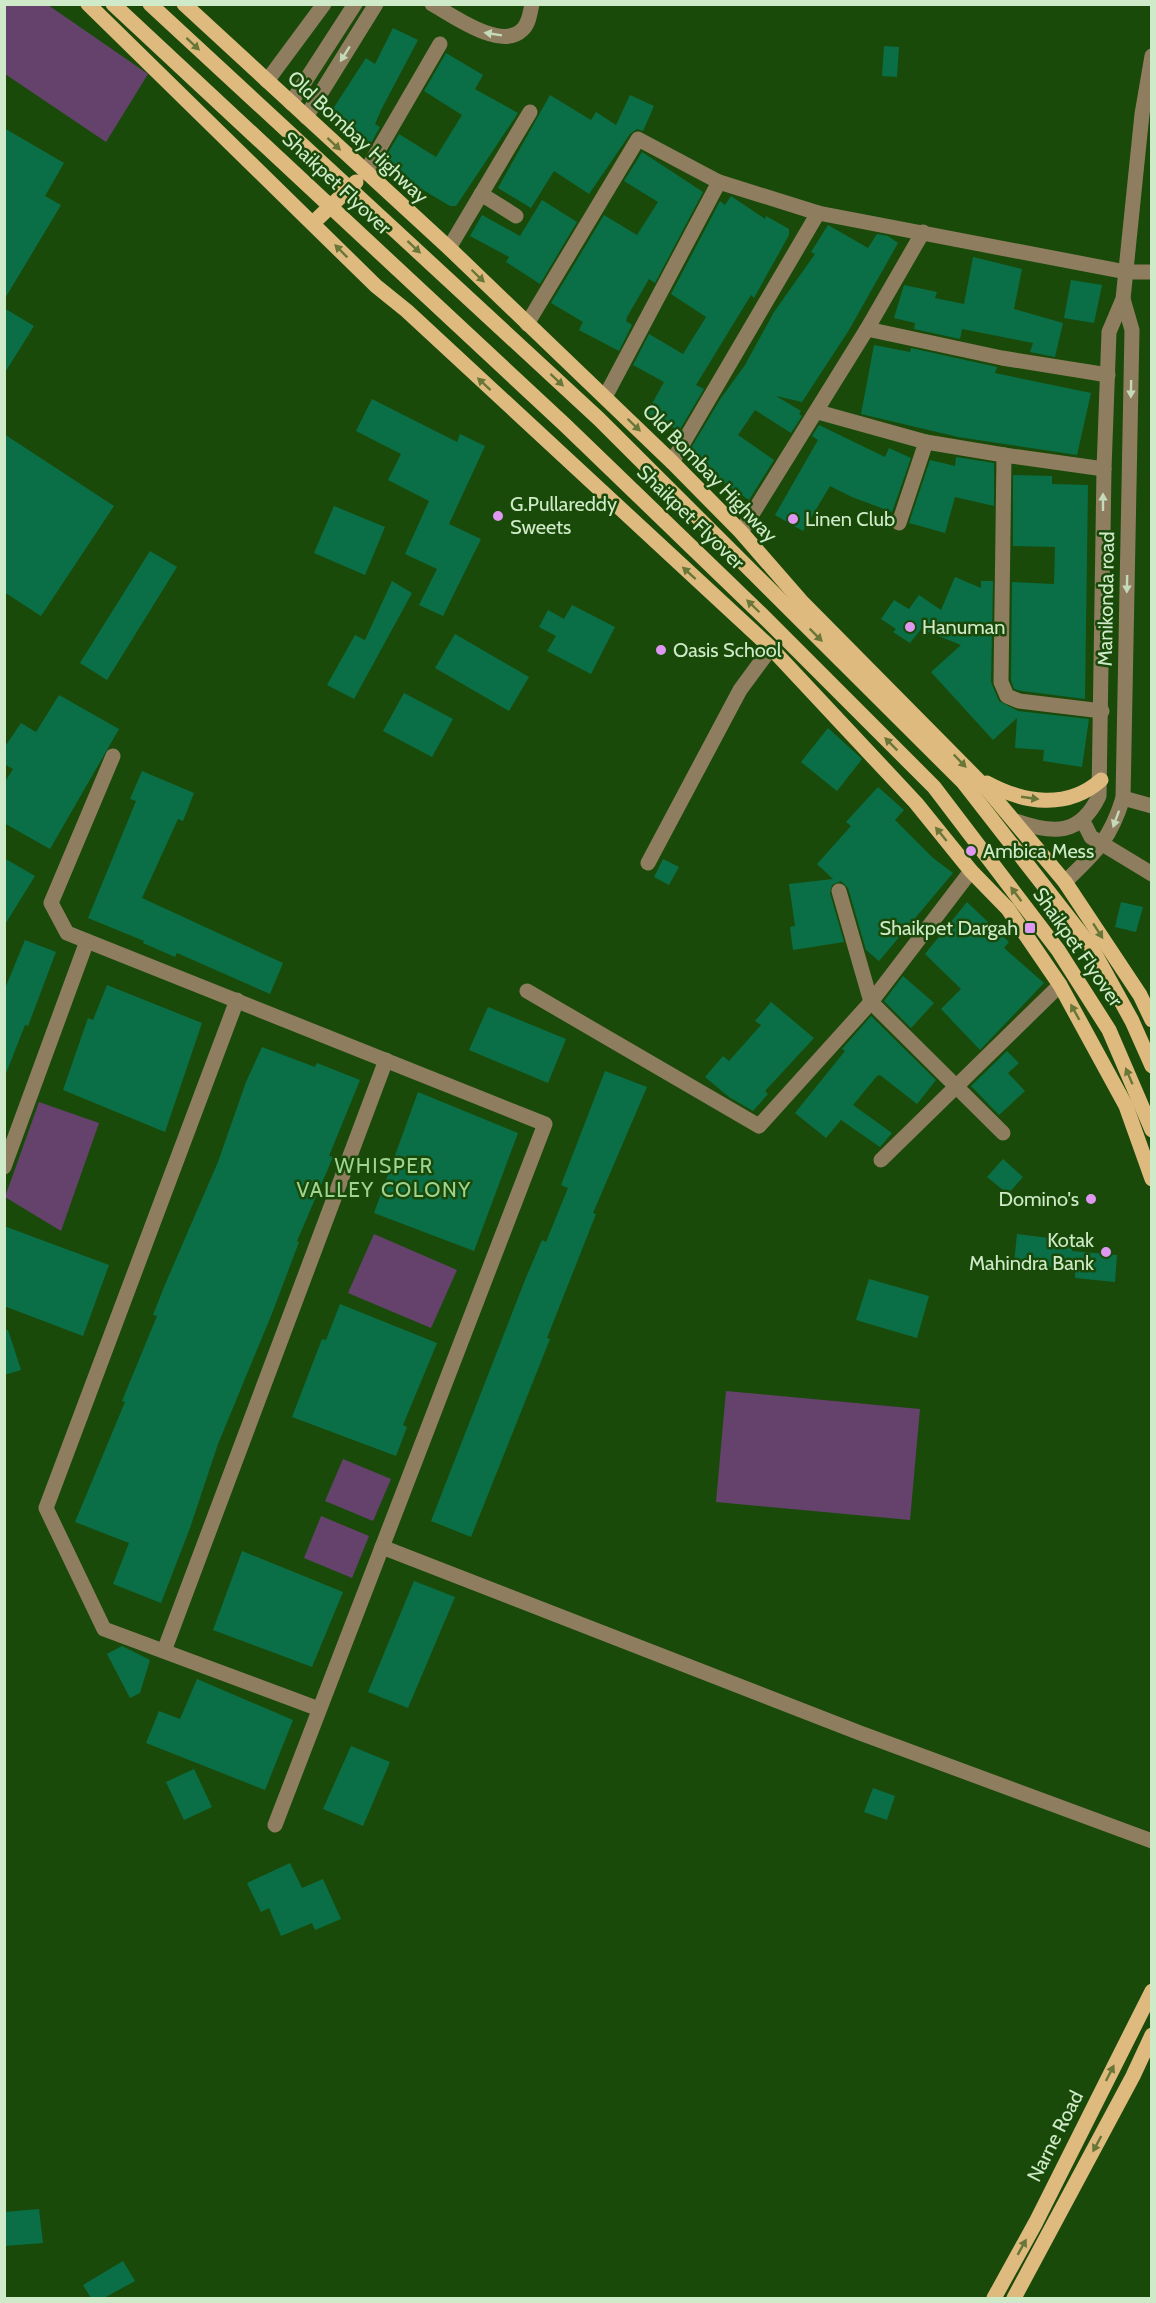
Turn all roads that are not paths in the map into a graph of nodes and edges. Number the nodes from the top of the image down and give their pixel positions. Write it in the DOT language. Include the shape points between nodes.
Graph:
graph roads {
  1 [pos="88,4"];
  2 [pos="113,4"];
  3 [pos="150,4"];
  4 [pos="184,4"];
  5 [pos="324,4"];
  6 [pos="355,4"];
  7 [pos="376,4"];
  8 [pos="432,4"];
  9 [pos="532,4"];
  10 [pos="440,44"];
  11 [pos="1152,56"];
  12 [pos="267,81"];
  13 [pos="291,103"];
  14 [pos="530,112"];
  15 [pos="306,117"];
  16 [pos="365,173"];
  17 [pos="719,182"];
  18 [pos="481,194"];
  19 [pos="818,213"];
  20 [pos="516,216"];
  21 [pos="313,223"];
  22 [pos="923,232"];
  23 [pos="449,248"];
  24 [pos="1125,272"];
  25 [pos="1152,272"];
  26 [pos="1123,299"];
  27 [pos="527,324"];
  28 [pos="867,329"];
  29 [pos="1108,375"];
  30 [pos="605,397"];
  31 [pos="818,412"];
  32 [pos="926,442"];
  33 [pos="1004,456"];
  34 [pos="672,462"];
  35 [pos="1104,470"];
  36 [pos="899,523"];
  37 [pos="741,532"];
  38 [pos="771,648"];
  39 [pos="1102,711"];
  40 [pos="113,756"];
  41 [pos="976,777"];
  42 [pos="1101,780"];
  43 [pos="1123,798"];
  44 [pos="1152,806"];
  45 [pos="1016,821"];
  46 [pos="1083,821"];
  47 [pos="1103,845"];
  48 [pos="648,862"];
  49 [pos="971,871"];
  50 [pos="1152,874"];
  51 [pos="1065,882"];
  52 [pos="839,891"];
  53 [pos="87,941"];
  54 [pos="1060,985"];
  55 [pos="527,991"];
  56 [pos="237,1000"];
  57 [pos="871,1002"];
  58 [pos="1152,1020"];
  59 [pos="386,1060"];
  60 [pos="1152,1066"];
  61 [pos="956,1086"];
  62 [pos="1152,1130"];
  63 [pos="1004,1133"];
  64 [pos="881,1160"];
  65 [pos="4,1167"];
  66 [pos="1152,1179"];
  67 [pos="382,1547"];
  68 [pos="164,1651"];
  69 [pos="319,1709"];
  70 [pos="275,1825"];
  71 [pos="1152,1841"];
  72 [pos="1152,1991"];
  73 [pos="1152,2035"];
  74 [pos="994,2298"];
  75 [pos="1014,2298"];
  1 -- 21 [label="main road"];
  62 -- 2 [label="main road, Shaikpet Flyover, one-way" via="1109,1030 1058,950 934,787 566,425"];
  3 -- 60 [label="main road, Shaikpet Flyover, one-way" via="599,418 963,782 1090,945"];
  4 -- 12 [label="main road, Old Bombay Highway"];
  5 -- 12 [label="street"];
  6 -- 13 [label="street"];
  7 -- 15 [label="street, one-way"];
  9 -- 8 [label="street, one-way" via="522,30 502,36 481,32"];
  10 -- 16 [label="street"];
  11 -- 24 [label="street, Manikonda road"];
  12 -- 13 [label="main road, Old Bombay Highway"];
  13 -- 15 [label="main road, Old Bombay Highway"];
  14 -- 18 [label="street"];
  15 -- 16 [label="main road, Old Bombay Highway, one-way"];
  16 -- 21 [label="main road"];
  16 -- 23 [label="main road, Old Bombay Highway"];
  17 -- 19 [label="street"];
  17 -- 27 [label="street" via="638,139"];
  17 -- 30 [label="street"];
  18 -- 20 [label="street"];
  18 -- 23 [label="street"];
  19 -- 22 [label="street"];
  19 -- 34 [label="street"];
  38 -- 21 [label="main road, one-way" via="376,286"];
  22 -- 24 [label="street"];
  22 -- 28 [label="street"];
  23 -- 27 [label="main road, Old Bombay Highway, one-way"];
  24 -- 25 [label="street"];
  24 -- 26 [label="street, Manikonda road"];
  26 -- 29 [label="street, Manikonda road" via="1109,332"];
  26 -- 43 [label="street, Manikonda road, one-way" via="1132,330"];
  27 -- 30 [label="main road, Old Bombay Highway"];
  28 -- 29 [label="street" via="1002,358"];
  28 -- 31 [label="street"];
  29 -- 35 [label="street, Manikonda road"];
  30 -- 34 [label="main road, Old Bombay Highway, one-way"];
  31 -- 32 [label="street"];
  31 -- 37 [label="street"];
  32 -- 33 [label="street"];
  32 -- 36 [label="street"];
  33 -- 35 [label="street"];
  33 -- 39 [label="street" via="1004,690 1007,696 1019,701"];
  34 -- 37 [label="main road, Old Bombay Highway"];
  39 -- 35 [label="street, Manikonda road, one-way"];
  37 -- 41 [label="main road, Old Bombay Highway, one-way" via="801,601"];
  38 -- 48 [label="street" via="740,690"];
  49 -- 38 [label="main road, one-way" via="916,803"];
  39 -- 42 [label="street, Manikonda road"];
  40 -- 53 [label="street" via="51,903 67,933"];
  41 -- 42 [label="main road, one-way" via="1003,792 1048,800 1085,793"];
  41 -- 45 [label="main road, Old Bombay Highway"];
  42 -- 46 [label="street, Manikonda road" via="1099,796"];
  43 -- 44 [label="street"];
  43 -- 47 [label="street, Manikonda road, one-way" via="1115,826"];
  45 -- 46 [label="street" via="1052,829 1067,829"];
  45 -- 51 [label="main road, Old Bombay Highway"];
  46 -- 47 [label="street" via="1091,837"];
  47 -- 50 [label="street"];
  47 -- 51 [label="street, Manikonda road"];
  49 -- 54 [label="main road" via="1008,909"];
  49 -- 57 [label="street"];
  51 -- 58 [label="main road, Old Bombay Highway, one-way" via="1140,995"];
  52 -- 57 [label="street"];
  53 -- 56 [label="street"];
  53 -- 65 [label="street"];
  54 -- 61 [label="street"];
  66 -- 54 [label="main road, one-way" via="1126,1106"];
  55 -- 57 [label="street" via="759,1126"];
  56 -- 59 [label="street"];
  56 -- 68 [label="street" via="46,1508 104,1629"];
  57 -- 61 [label="street"];
  59 -- 67 [label="street" via="545,1124"];
  59 -- 68 [label="street"];
  61 -- 63 [label="street"];
  61 -- 64 [label="street"];
  67 -- 69 [label="street"];
  67 -- 71 [label="street" via="860,1733"];
  68 -- 69 [label="street"];
  69 -- 70 [label="street"];
  74 -- 72 [label="main road, Narne Road, one-way"];
  73 -- 75 [label="main road, Narne Road, one-way"];
}
